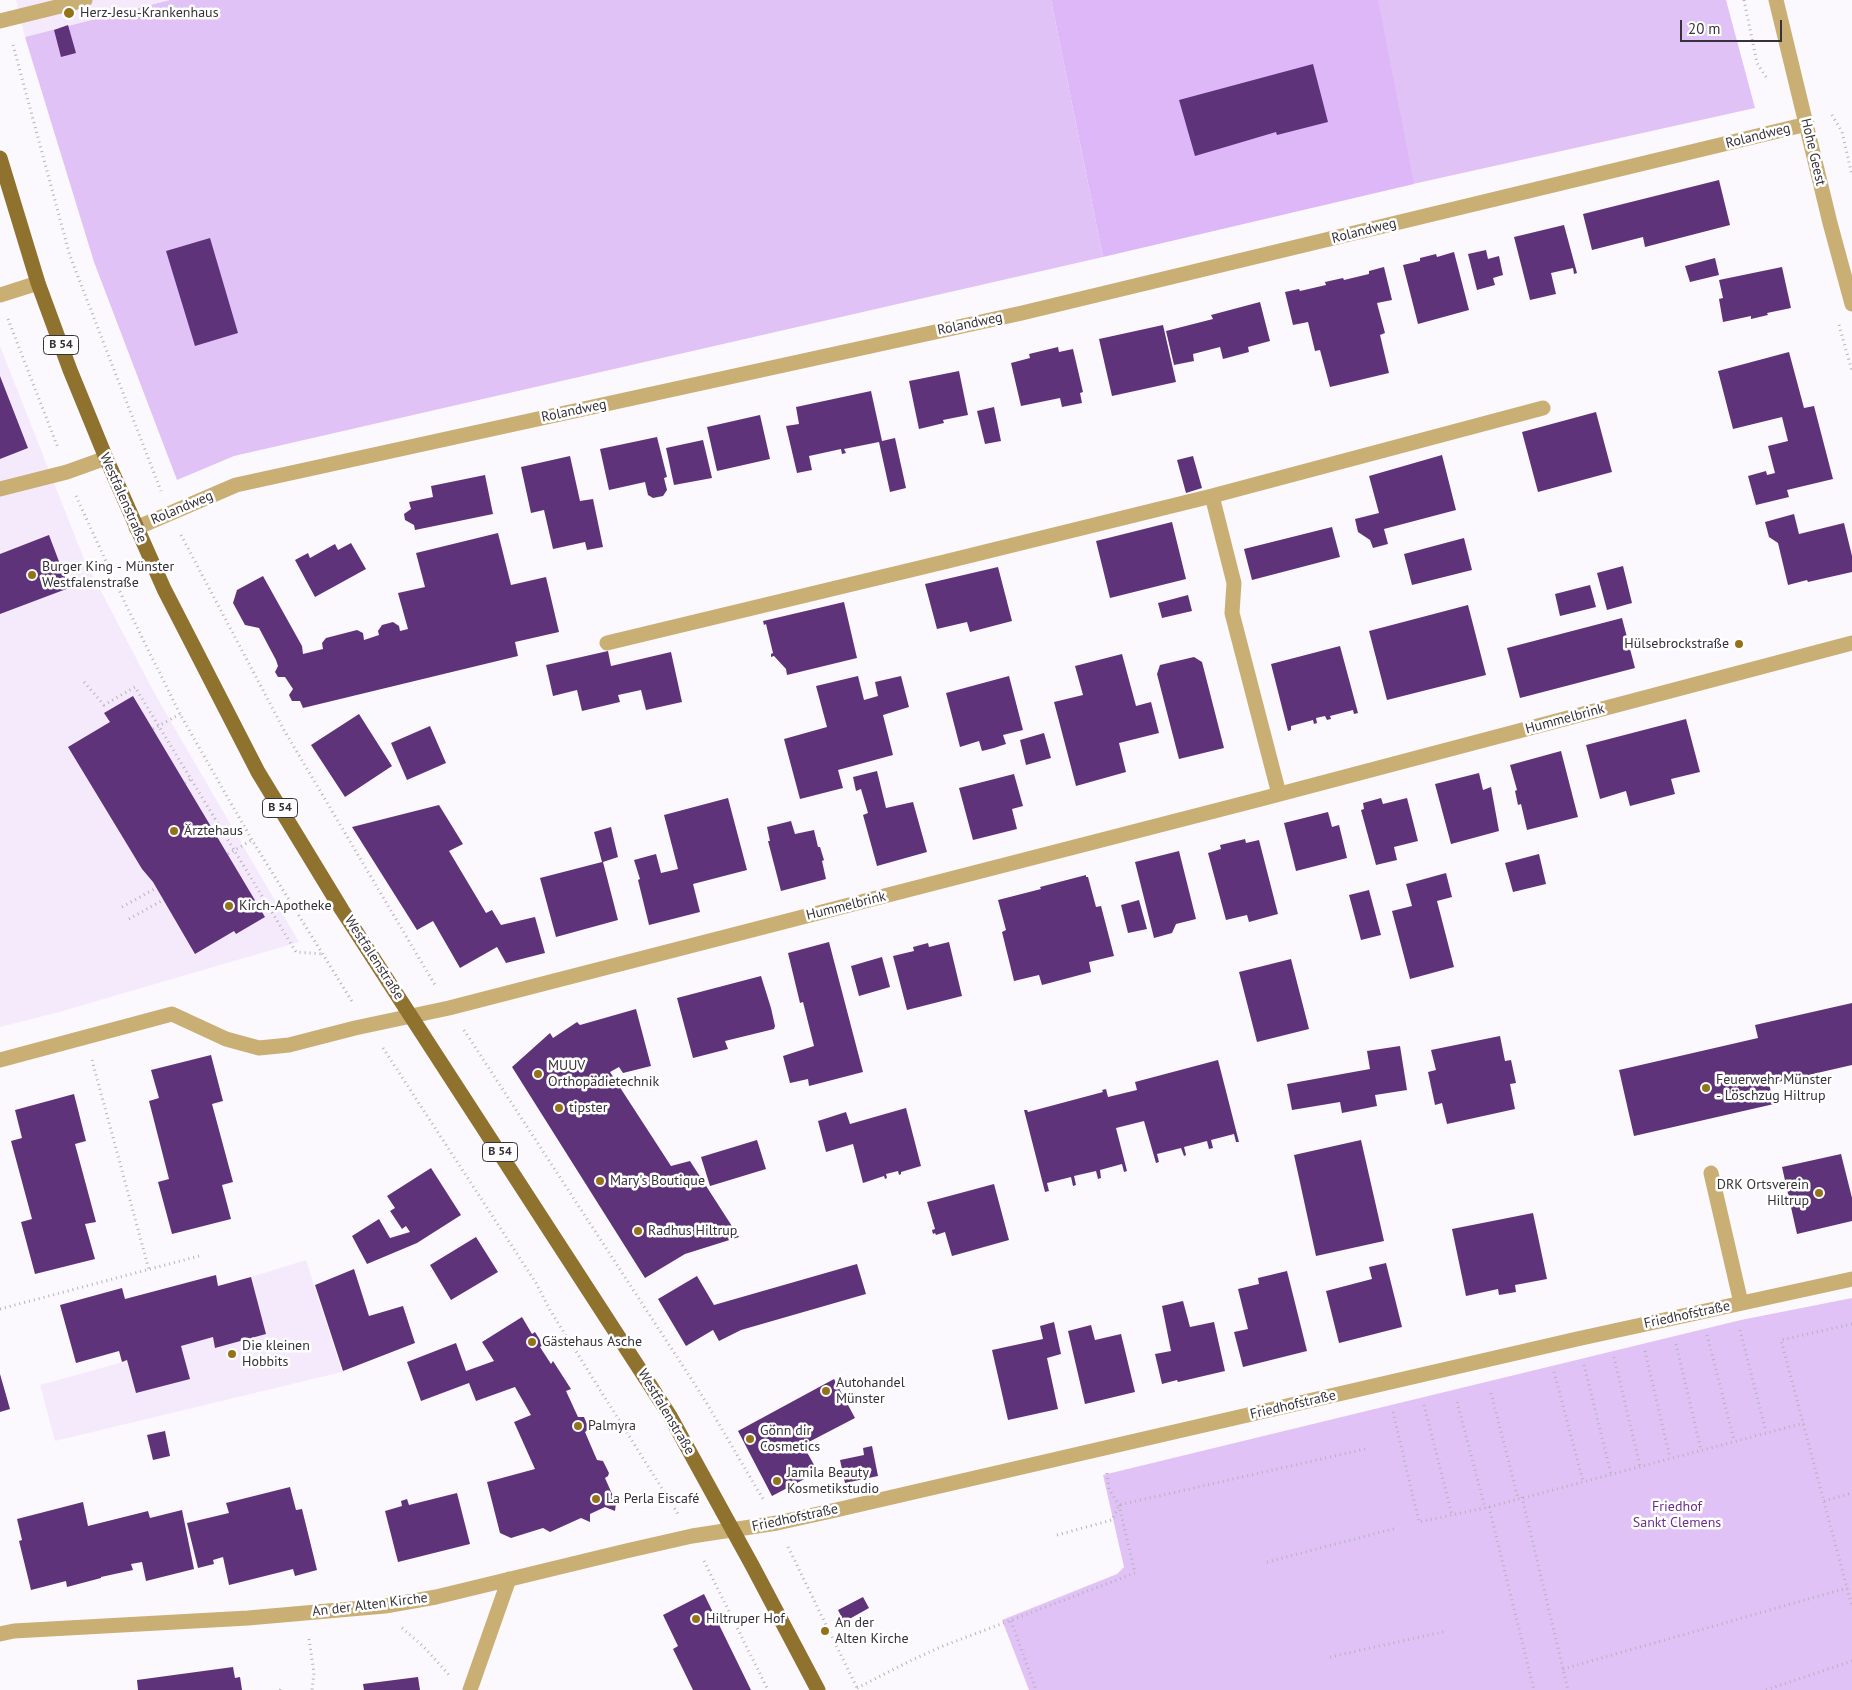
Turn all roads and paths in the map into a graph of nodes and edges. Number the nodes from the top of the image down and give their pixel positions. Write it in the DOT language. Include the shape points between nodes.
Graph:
graph roads {
  1 [pos="85,0"];
  2 [pos="1776,0"];
  3 [pos="3,20"];
  4 [pos="1807,124"];
  5 [pos="0,158"];
  6 [pos="38,283"];
  7 [pos="0,295"];
  8 [pos="1852,304"];
  9 [pos="1544,408"];
  10 [pos="106,458"];
  11 [pos="0,489"];
  12 [pos="1212,496"];
  13 [pos="170,513"];
  14 [pos="136,528"];
  15 [pos="607,643"];
  16 [pos="1852,643"];
  17 [pos="84,682"];
  18 [pos="180,714"];
  19 [pos="159,726"];
  20 [pos="153,729"];
  21 [pos="191,779"];
  22 [pos="185,783"];
  23 [pos="1279,794"];
  24 [pos="252,840"];
  25 [pos="234,850"];
  26 [pos="228,854"];
  27 [pos="156,888"];
  28 [pos="163,900"];
  29 [pos="122,907"];
  30 [pos="129,919"];
  31 [pos="323,954"];
  32 [pos="449,1008"];
  33 [pos="412,1017"];
  34 [pos="86,1037"];
  35 [pos="0,1060"];
  36 [pos="1711,1173"];
  37 [pos="199,1256"];
  38 [pos="149,1270"];
  39 [pos="1852,1279"];
  40 [pos="1741,1304"];
  41 [pos="0,1309"];
  42 [pos="1852,1324"];
  43 [pos="1739,1327"];
  44 [pos="1707,1334"];
  45 [pos="1676,1344"];
  46 [pos="1645,1351"];
  47 [pos="1614,1356"];
  48 [pos="1584,1365"];
  49 [pos="1554,1372"];
  50 [pos="1490,1393"];
  51 [pos="1457,1402"];
  52 [pos="1424,1405"];
  53 [pos="1393,1412"];
  54 [pos="1804,1422"];
  55 [pos="1766,1432"];
  56 [pos="1734,1441"];
  57 [pos="1103,1448"];
  58 [pos="1365,1449"];
  59 [pos="1701,1450"];
  60 [pos="1670,1458"];
  61 [pos="1640,1466"];
  62 [pos="1611,1474"];
  63 [pos="1583,1481"];
  64 [pos="1852,1493"];
  65 [pos="1520,1498"];
  66 [pos="1824,1501"];
  67 [pos="1119,1505"];
  68 [pos="1487,1507"];
  69 [pos="1452,1515"];
  70 [pos="777,1523"];
  71 [pos="1397,1528"];
  72 [pos="733,1531"];
  73 [pos="1057,1535"];
  74 [pos="1267,1562"];
  75 [pos="509,1579"];
  76 [pos="1847,1588"];
  77 [pos="385,1606"];
  78 [pos="1852,1607"];
  79 [pos="305,1613"];
  80 [pos="1011,1621"];
  81 [pos="1447,1631"];
  82 [pos="0,1634"];
  83 [pos="1330,1657"];
  84 [pos="1852,1661"];
  85 [pos="1563,1669"];
  86 [pos="450,1677"];
  87 [pos="282,1686"];
  88 [pos="857,1689"];
  89 [pos="280,1690"];
  90 [pos="312,1690"];
  91 [pos="470,1690"];
  92 [pos="818,1690"];
  93 [pos="1036,1690"];
  94 [pos="1534,1690"];
  95 [pos="1568,1690"];
  96 [pos="1766,1690"];
  1 -- 3 [label="street"];
  2 -- 4 [label="street, Hohe Geest"];
  3 -- 13 [label="path" via="70,256"];
  4 -- 8 [label="street, Hohe Geest"];
  4 -- 13 [label="street, Rolandweg" via="1022,313 236,485"];
  5 -- 6 [label="main road, Westfalenstraße / B 54"];
  6 -- 7 [label="street"];
  6 -- 10 [label="main road, Westfalenstraße / B 54"];
  9 -- 12 [label="street"];
  10 -- 11 [label="street"];
  10 -- 14 [label="main road, Westfalenstraße / B 54"];
  12 -- 15 [label="street"];
  12 -- 23 [label="street" via="1234,582 1232,613"];
  13 -- 14 [label="street, Rolandweg"];
  13 -- 32 [label="path" via="284,730"];
  14 -- 33 [label="main road, Westfalenstraße / B 54" via="258,772"];
  16 -- 23 [label="street, Hummelbrink"];
  17 -- 19 [label="path" via="104,705 135,687"];
  18 -- 19 [label="path"];
  19 -- 20 [label="path"];
  19 -- 21 [label="path"];
  21 -- 22 [label="path"];
  21 -- 25 [label="path"];
  23 -- 32 [label="street, Hummelbrink"];
  24 -- 25 [label="path"];
  25 -- 26 [label="path"];
  25 -- 31 [label="path" via="296,952"];
  27 -- 29 [label="path"];
  28 -- 30 [label="path"];
  32 -- 33 [label="street, Hummelbrink"];
  32 -- 70 [label="path" via="703,1397"];
  33 -- 34 [label="street, Hummelbrink" via="289,1045 259,1048 226,1039 172,1014"];
  33 -- 72 [label="main road, Westfalenstraße / B 54" via="670,1416"];
  34 -- 35 [label="street, Hummelbrink"];
  34 -- 38 [label="path"];
  36 -- 40 [label="street"];
  37 -- 38 [label="path"];
  38 -- 41 [label="path"];
  39 -- 40 [label="street, Friedhofstraße"];
  40 -- 57 [label="street, Friedhofstraße"];
  42 -- 54 [label="path" via="1781,1340"];
  43 -- 55 [label="path"];
  44 -- 56 [label="path"];
  45 -- 59 [label="path"];
  46 -- 60 [label="path"];
  47 -- 61 [label="path"];
  48 -- 62 [label="path"];
  49 -- 63 [label="path"];
  50 -- 65 [label="path"];
  51 -- 68 [label="path"];
  52 -- 69 [label="path"];
  53 -- 69 [label="path" via="1419,1522"];
  54 -- 55 [label="path"];
  54 -- 66 [label="path"];
  55 -- 56 [label="path"];
  56 -- 59 [label="path"];
  57 -- 67 [label="path" via="1109,1489"];
  57 -- 70 [label="street, Friedhofstraße"];
  58 -- 67 [label="path"];
  59 -- 60 [label="path"];
  60 -- 61 [label="path"];
  61 -- 62 [label="path"];
  62 -- 63 [label="path"];
  63 -- 65 [label="path"];
  64 -- 66 [label="path"];
  65 -- 68 [label="path"];
  65 -- 85 [label="path"];
  66 -- 76 [label="path"];
  67 -- 73 [label="path" via="1112,1520"];
  67 -- 80 [label="path" via="1134,1573"];
  68 -- 69 [label="path"];
  68 -- 94 [label="path"];
  70 -- 72 [label="street, Friedhofstraße"];
  70 -- 88 [label="path"];
  71 -- 74 [label="path"];
  72 -- 75 [label="street, An der Alten Kirche" via="692,1536"];
  72 -- 92 [label="main road, Westfalenstraße / B 54"];
  75 -- 77 [label="street, An der Alten Kirche"];
  75 -- 91 [label="street"];
  76 -- 78 [label="path"];
  76 -- 85 [label="path"];
  77 -- 79 [label="street, An der Alten Kirche"];
  77 -- 86 [label="path" via="399,1625"];
  79 -- 82 [label="street, An der Alten Kirche"];
  79 -- 90 [label="path" via="314,1673"];
  80 -- 88 [label="path" via="912,1660"];
  80 -- 93 [label="path"];
  81 -- 83 [label="path"];
  84 -- 96 [label="path"];
  85 -- 95 [label="path"];
  87 -- 89 [label="path"];
}
